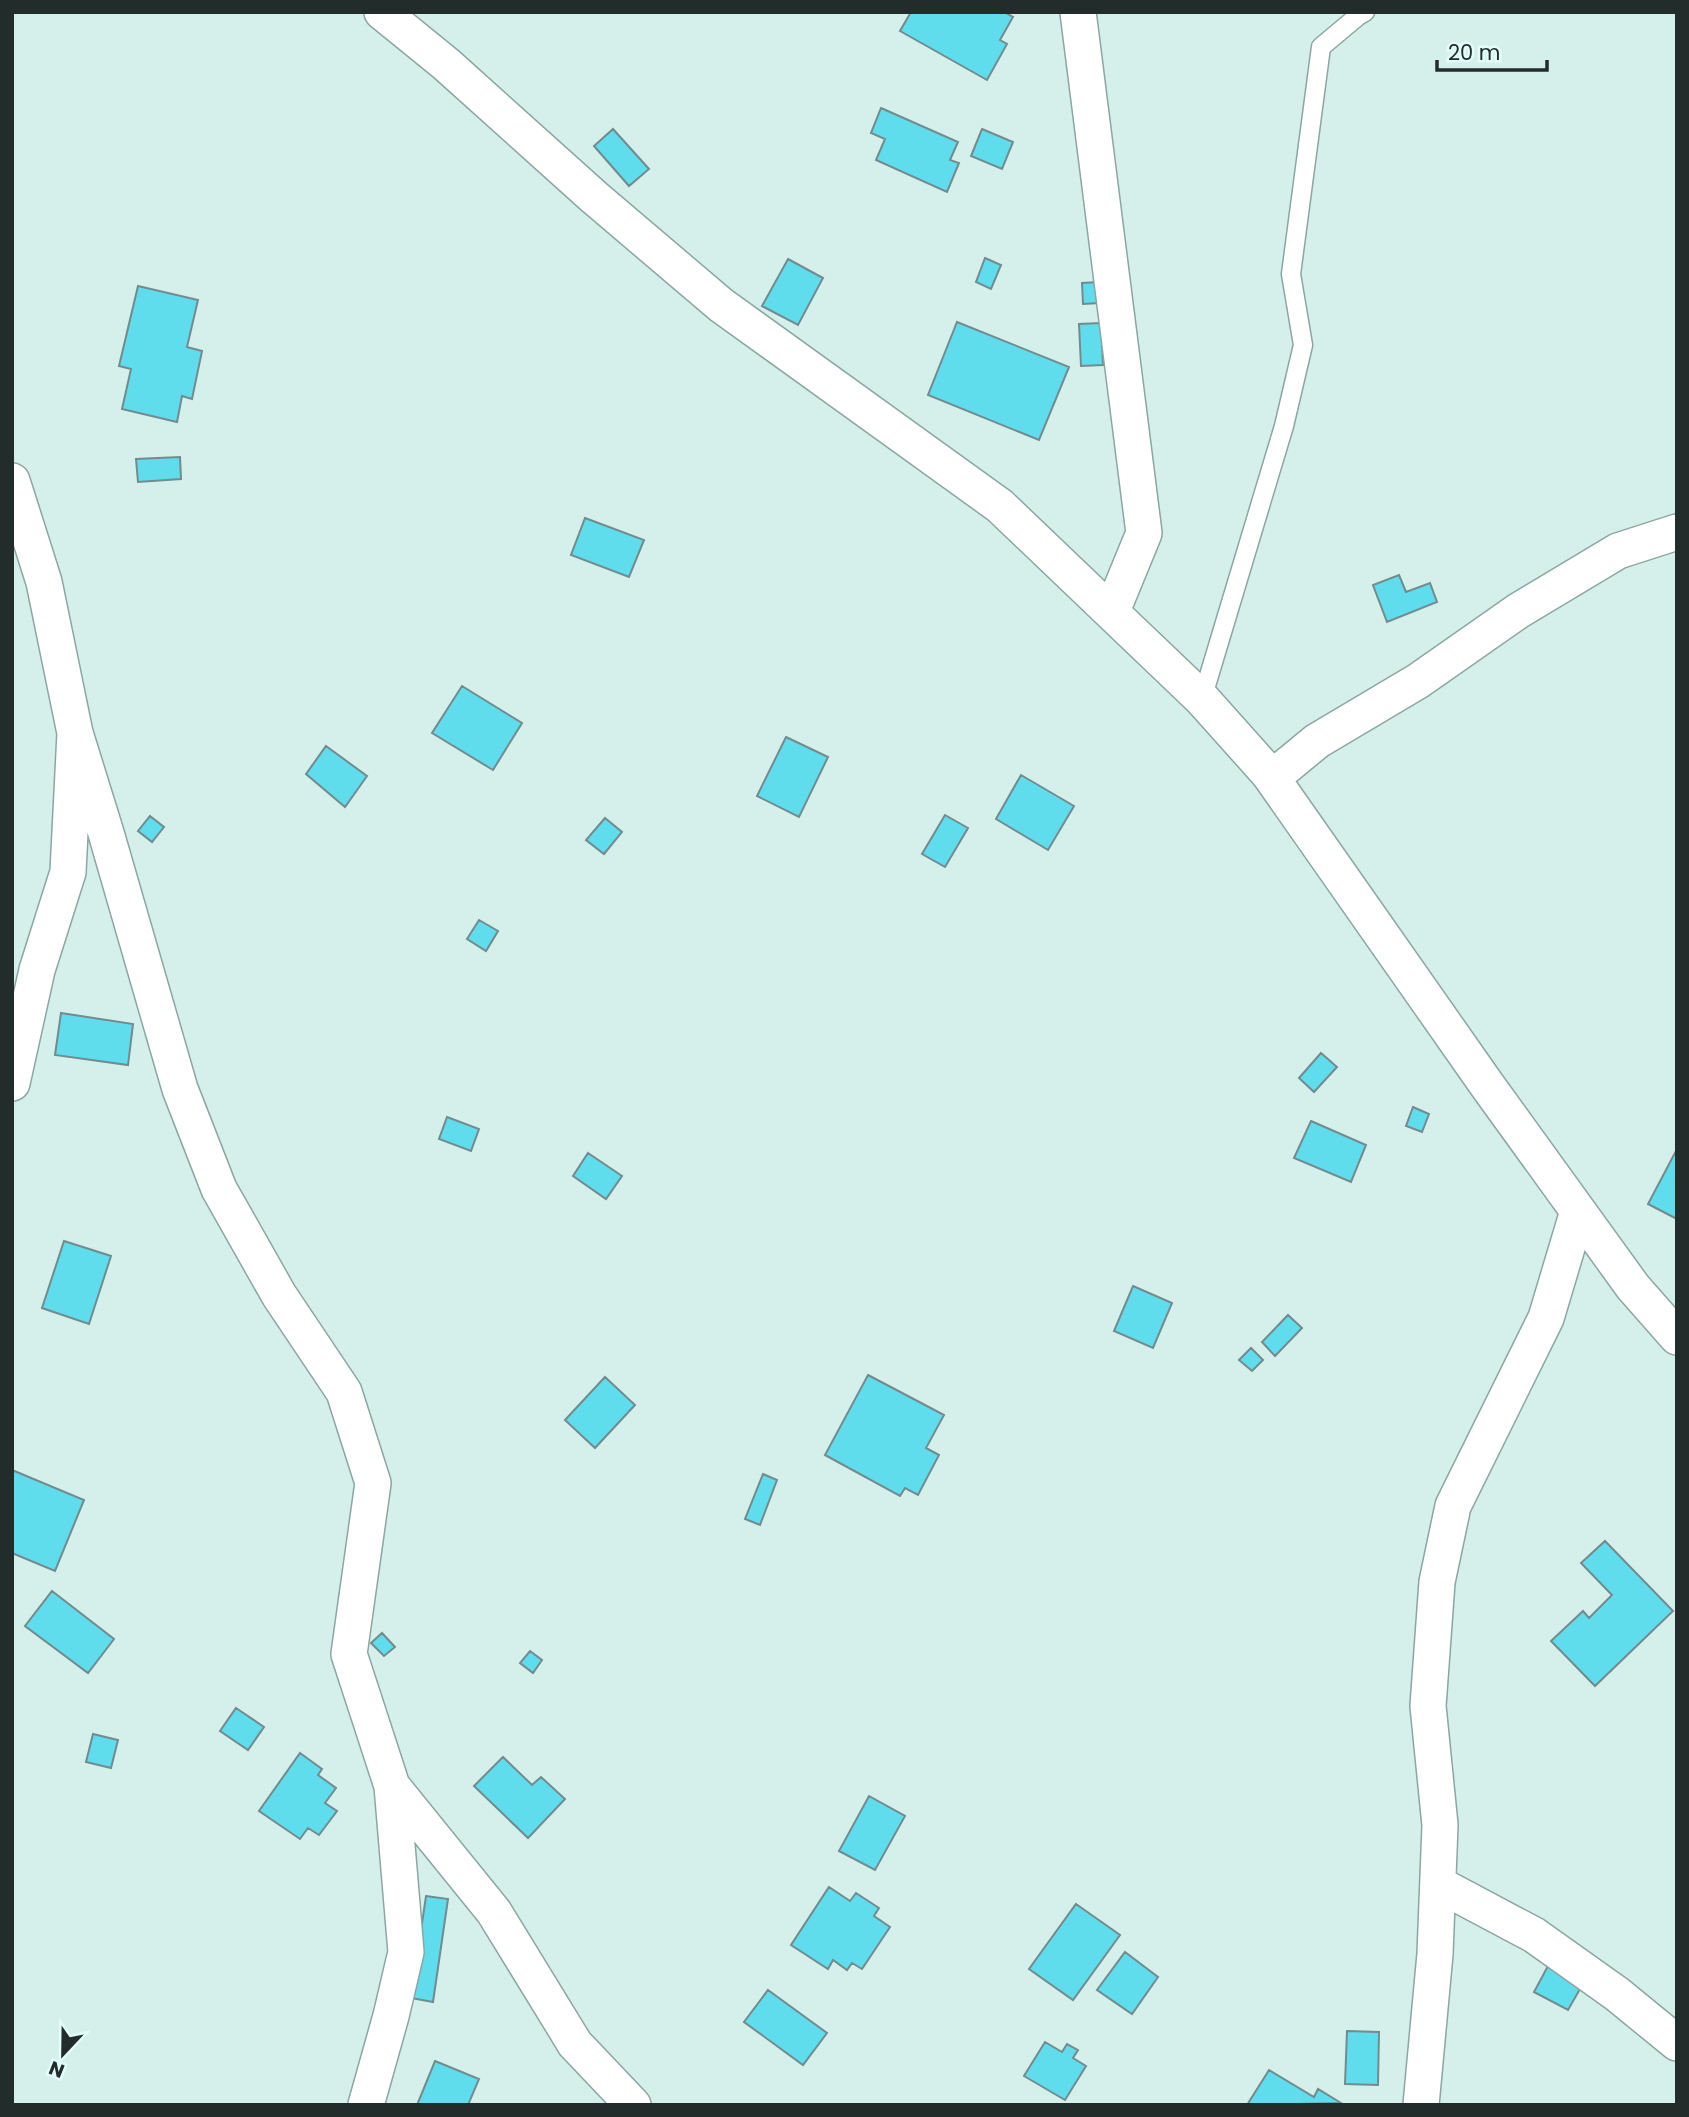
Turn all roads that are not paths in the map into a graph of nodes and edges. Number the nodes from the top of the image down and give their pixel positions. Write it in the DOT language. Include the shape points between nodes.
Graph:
graph roads {
  1 [pos="382,12"];
  2 [pos="1078,12"];
  3 [pos="1365,12"];
  4 [pos="12,481"];
  5 [pos="1677,532"];
  6 [pos="28,578"];
  7 [pos="1112,611"];
  8 [pos="1202,699"];
  9 [pos="75,733"];
  10 [pos="1269,774"];
  11 [pos="12,1083"];
  12 [pos="1578,1211"];
  13 [pos="1677,1337"];
  14 [pos="392,1786"];
  15 [pos="1438,1884"];
  16 [pos="1677,2043"];
  17 [pos="366,2105"];
  18 [pos="633,2105"];
  19 [pos="1421,2105"];
  1 -- 7 [label="street" via="721,305 1000,506"];
  2 -- 7 [label="street" via="1144,533"];
  3 -- 8 [label="lane" via="1321,47 1291,274 1303,345 1284,426"];
  4 -- 6 [label="street"];
  5 -- 10 [label="street" via="1618,551"];
  6 -- 9 [label="street"];
  7 -- 8 [label="street"];
  8 -- 10 [label="street"];
  9 -- 11 [label="street" via="68,872 37,970"];
  9 -- 14 [label="street" via="180,1089 219,1189 279,1295 344,1392 373,1483 349,1654"];
  10 -- 12 [label="street"];
  12 -- 13 [label="street" via="1633,1287"];
  12 -- 15 [label="street" via="1546,1318 1453,1506 1440,1569 1428,1706 1440,1825"];
  14 -- 17 [label="street" via="406,1952"];
  14 -- 18 [label="street" via="494,1912 575,2044"];
  15 -- 16 [label="street" via="1534,1935"];
  15 -- 19 [label="street"];
}
